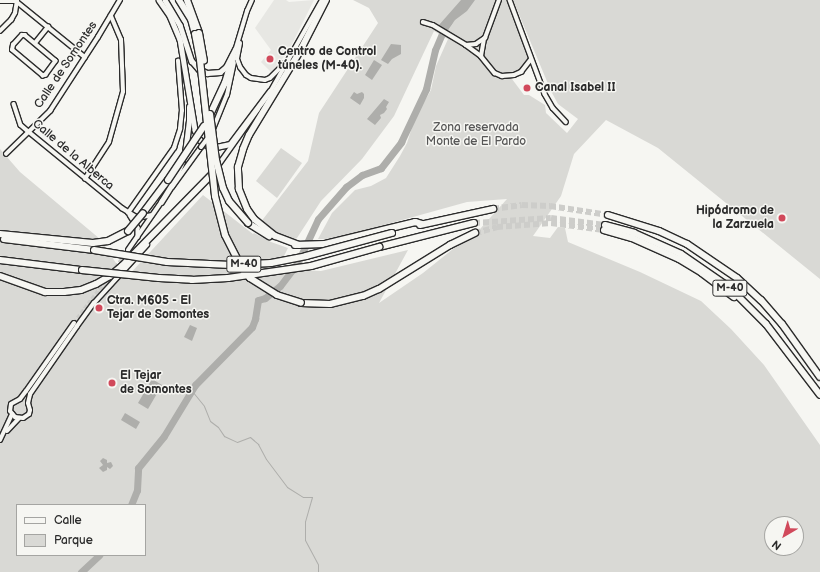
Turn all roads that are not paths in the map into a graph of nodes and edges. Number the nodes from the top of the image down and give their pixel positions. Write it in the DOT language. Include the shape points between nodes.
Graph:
graph roads {
  1 [pos="120,0"];
  2 [pos="159,0"];
  3 [pos="165,0"];
  4 [pos="179,0"];
  5 [pos="187,0"];
  6 [pos="252,0"];
  7 [pos="322,0"];
  8 [pos="326,0"];
  9 [pos="499,0"];
  10 [pos="510,0"];
  11 [pos="0,1"];
  12 [pos="17,1"];
  13 [pos="111,16"];
  14 [pos="423,22"];
  15 [pos="48,27"];
  16 [pos="0,31"];
  17 [pos="241,31"];
  18 [pos="197,33"];
  19 [pos="485,38"];
  20 [pos="34,43"];
  21 [pos="466,45"];
  22 [pos="235,49"];
  23 [pos="294,52"];
  24 [pos="233,56"];
  25 [pos="481,56"];
  26 [pos="85,57"];
  27 [pos="531,58"];
  28 [pos="178,61"];
  29 [pos="186,77"];
  30 [pos="270,91"];
  31 [pos="14,104"];
  32 [pos="566,122"];
  33 [pos="28,131"];
  34 [pos="6,154"];
  35 [pos="210,176"];
  36 [pos="85,179"];
  37 [pos="161,202"];
  38 [pos="492,209"];
  39 [pos="129,213"];
  40 [pos="153,215"];
  41 [pos="608,215"];
  42 [pos="474,224"];
  43 [pos="604,227"];
  44 [pos="391,231"];
  45 [pos="475,233"];
  46 [pos="0,234"];
  47 [pos="138,237"];
  48 [pos="0,238"];
  49 [pos="299,245"];
  50 [pos="128,250"];
  51 [pos="0,260"];
  52 [pos="0,276"];
  53 [pos="74,323"];
  54 [pos="820,377"];
  55 [pos="820,396"];
  56 [pos="20,399"];
  57 [pos="28,403"];
  58 [pos="12,414"];
  59 [pos="19,418"];
  60 [pos="0,440"];
  1 -- 13 [label="street, Calle de Somontes"];
  2 -- 29 [label="main road" via="178,32"];
  3 -- 24 [label="main road" via="177,19 196,66 207,73 220,72"];
  4 -- 18 [label="highway"];
  5 -- 18 [label="highway"];
  6 -- 17 [label="street"];
  7 -- 23 [label="street"];
  8 -- 49 [label="highway" via="300,51 249,135 238,167 239,189 254,219 275,236"];
  9 -- 19 [label="street"];
  10 -- 27 [label="street"];
  11 -- 12 [label="street"];
  12 -- 15 [label="street"];
  12 -- 16 [label="street" via="15,13"];
  13 -- 26 [label="street, Calle de Somontes"];
  13 -- 36 [label="street" via="121,40 124,92 109,142"];
  14 -- 21 [label="street" via="433,25"];
  15 -- 20 [label="street"];
  15 -- 26 [label="street"];
  17 -- 22 [label="street"];
  17 -- 23 [label="street" via="237,59 240,67 251,78 270,78"];
  18 -- 45 [label="highway, bridge" via="215,196 225,235 242,269 250,278 277,295 301,303 330,304 379,290 450,245"];
  18 -- 49 [label="highway, bridge" via="216,160 229,201 248,223 261,232 283,242"];
  19 -- 21 [label="street" via="476,44"];
  19 -- 25 [label="street"];
  20 -- 20 [label="street" via="56,61 45,76 12,48 22,35"];
  21 -- 25 [label="street"];
  22 -- 24 [label="main road"];
  22 -- 37 [label="street, bridge" via="226,95 217,120 207,139"];
  23 -- 30 [label="street"];
  24 -- 46 [label="highway, bridge" via="221,94 204,126 128,231 108,241 93,243"];
  25 -- 27 [label="street" via="495,73 502,76 520,72"];
  26 -- 33 [label="street, Calle de Somontes" via="50,111"];
  27 -- 32 [label="street" via="553,108"];
  28 -- 39 [label="street" via="182,111 174,148"];
  29 -- 30 [label="main road" via="197,135 205,144 212,147 226,146 234,141"];
  29 -- 37 [label="main road" via="188,139 181,167"];
  30 -- 35 [label="street" via="241,136"];
  31 -- 33 [label="street, Calle de la Alberca" via="21,125"];
  33 -- 34 [label="street, Calle de Somontes"];
  33 -- 36 [label="street, Calle de la Alberca"];
  35 -- 52 [label="highway" via="122,266 96,284 81,290 45,292"];
  35 -- 57 [label="street" via="94,303 36,385"];
  36 -- 39 [label="street, Calle de la Alberca"];
  37 -- 40 [label="street"];
  38 -- 44 [label="highway, M-40"];
  39 -- 40 [label="street" via="138,218"];
  39 -- 47 [label="street" via="138,228"];
  40 -- 47 [label="street"];
  41 -- 54 [label="highway, M-40" via="659,231 687,244 737,278 782,324"];
  42 -- 51 [label="highway, M-40, bridge" via="311,266 228,278 159,278"];
  43 -- 55 [label="highway, M-40" via="634,233 680,254 729,287 766,324"];
  44 -- 48 [label="highway, M-40, bridge" via="306,256 251,264 194,265 145,260 94,250"];
  44 -- 49 [label="highway" via="325,244"];
  47 -- 50 [label="street"];
  53 -- 56 [label="street"];
  56 -- 57 [label="street"];
  56 -- 58 [label="street" via="11,404"];
  57 -- 59 [label="street" via="28,414"];
  58 -- 59 [label="street"];
  58 -- 60 [label="street"];
  59 -- 60 [label="street"];
}
